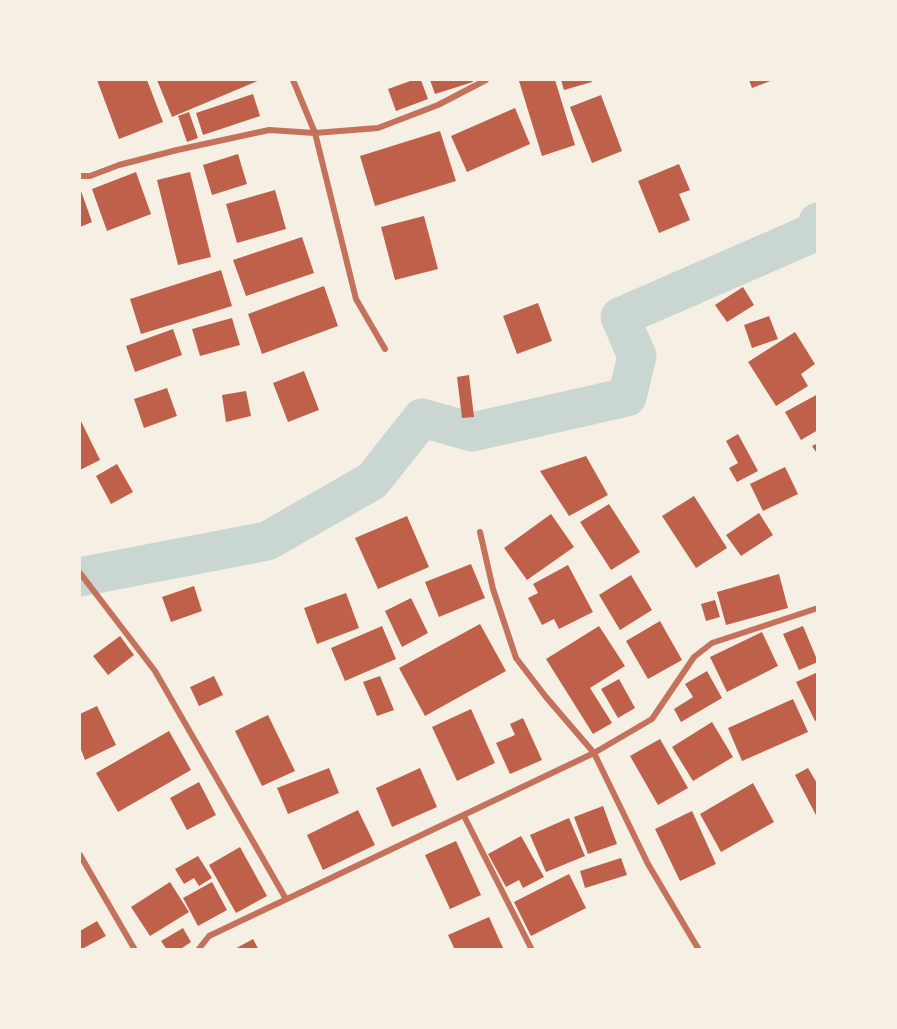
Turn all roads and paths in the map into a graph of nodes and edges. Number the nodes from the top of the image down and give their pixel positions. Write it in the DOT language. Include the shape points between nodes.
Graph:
graph roads {
  1 [pos="293,80"];
  2 [pos="486,80"];
  3 [pos="315,133"];
  4 [pos="80,176"];
  5 [pos="386,349"];
  6 [pos="480,532"];
  7 [pos="80,573"];
  8 [pos="818,608"];
  9 [pos="594,753"];
  10 [pos="464,816"];
  11 [pos="80,855"];
  12 [pos="286,899"];
  13 [pos="135,950"];
  14 [pos="198,950"];
  15 [pos="532,950"];
  16 [pos="699,950"];
  1 -- 3 [label="street"];
  2 -- 3 [label="street" via="438,105 378,128"];
  3 -- 4 [label="street" via="269,130"];
  3 -- 5 [label="street" via="356,299"];
  6 -- 9 [label="street" via="493,590 516,658"];
  7 -- 12 [label="street" via="155,671"];
  8 -- 9 [label="street" via="712,643 694,657 652,719"];
  9 -- 10 [label="street"];
  9 -- 16 [label="street" via="648,864"];
  10 -- 12 [label="street"];
  10 -- 15 [label="street"];
  11 -- 13 [label="street"];
  12 -- 14 [label="street" via="209,936"];
}
